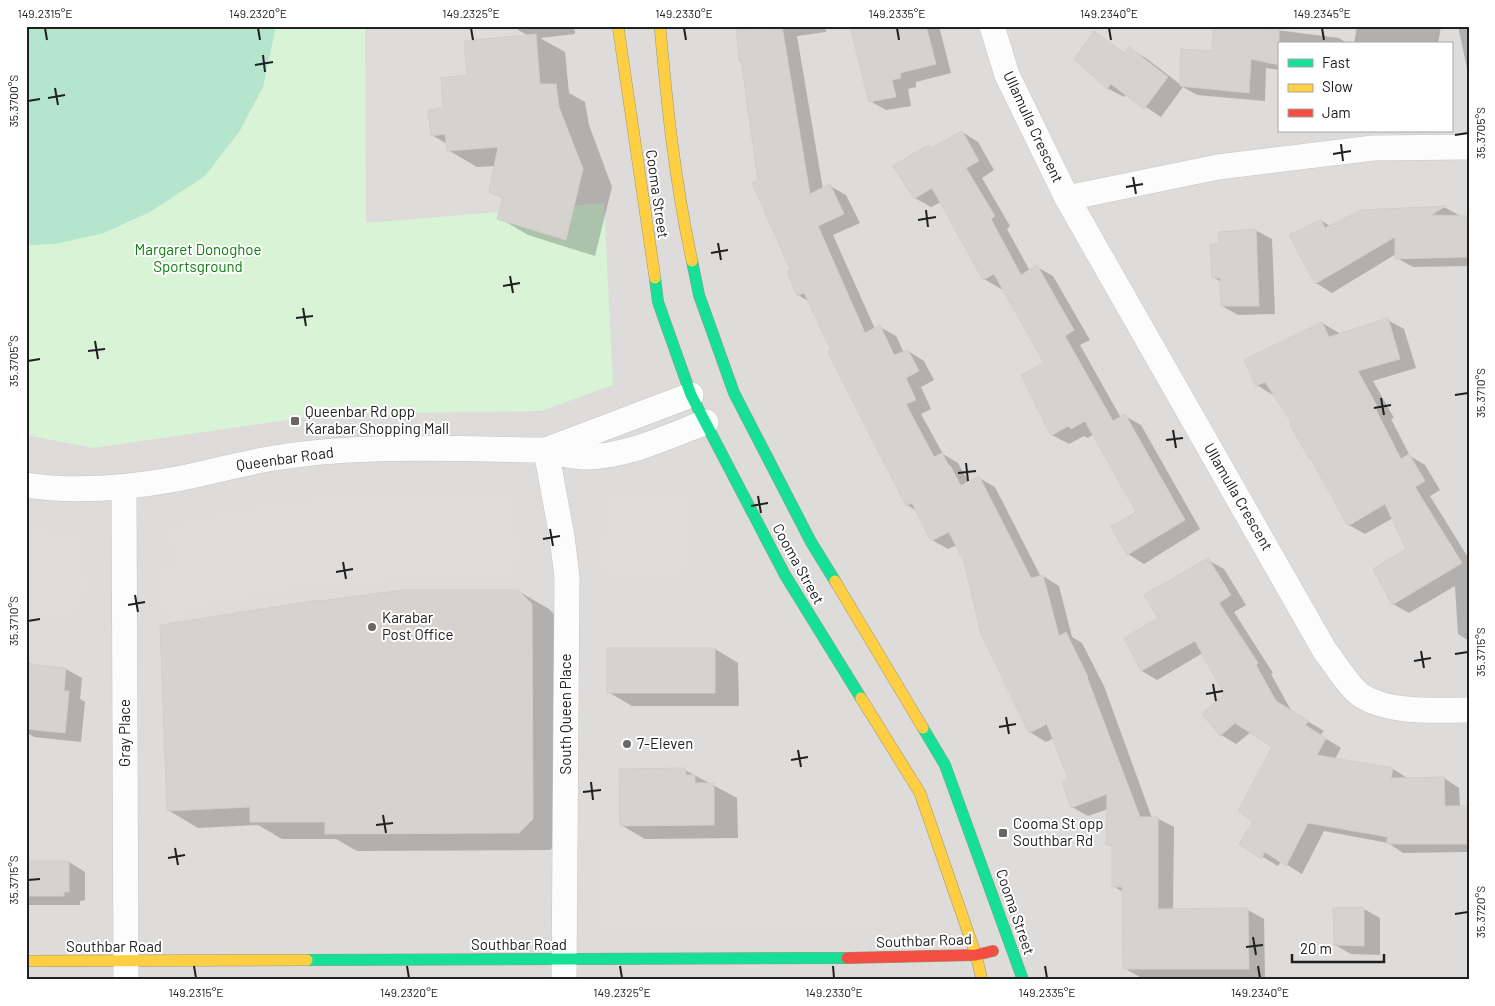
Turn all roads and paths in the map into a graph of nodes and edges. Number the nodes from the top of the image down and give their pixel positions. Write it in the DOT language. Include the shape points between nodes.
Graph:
graph roads {
  1 [pos="618,26"];
  2 [pos="660,26"];
  3 [pos="992,26"];
  4 [pos="1469,147"];
  5 [pos="1067,198"];
  6 [pos="696,394"];
  7 [pos="709,419"];
  8 [pos="546,450"];
  9 [pos="26,485"];
  10 [pos="124,487"];
  11 [pos="1469,710"];
  12 [pos="1012,946"];
  13 [pos="976,955"];
  14 [pos="26,962"];
  15 [pos="564,970"];
  16 [pos="126,971"];
  17 [pos="982,980"];
  18 [pos="1023,980"];
  1 -- 6 [label="main road, Cooma Street" via="658,302"];
  2 -- 12 [label="main road, Cooma Street" via="680,205 697,286 729,395 810,542 945,765"];
  3 -- 5 [label="street, Ullamulla Crescent" via="1007,75"];
  4 -- 5 [label="street, Ullamulla Crescent" via="1373,148 1227,166"];
  5 -- 11 [label="street, Ullamulla Crescent" via="1325,651 1345,678 1360,696 1384,706"];
  6 -- 7 [label="main road, Cooma Street"];
  6 -- 8 [label="street, Queenbar Road"];
  7 -- 8 [label="street, Queenbar Road" via="654,442 617,453 582,457"];
  7 -- 13 [label="main road, Cooma Street" via="785,575 920,793"];
  8 -- 10 [label="street, Queenbar Road" via="333,452 282,457"];
  8 -- 15 [label="street, South Queen Place" via="567,577"];
  9 -- 10 [label="street, Queenbar Road" via="73,490"];
  10 -- 16 [label="street, Gray Place"];
  12 -- 13 [label="main road, Southbar Road"];
  12 -- 18 [label="main road, Cooma Street"];
  13 -- 15 [label="main road, Southbar Road"];
  13 -- 17 [label="main road, Cooma Street"];
  14 -- 16 [label="main road, Southbar Road"];
  15 -- 16 [label="main road, Southbar Road"];
}
